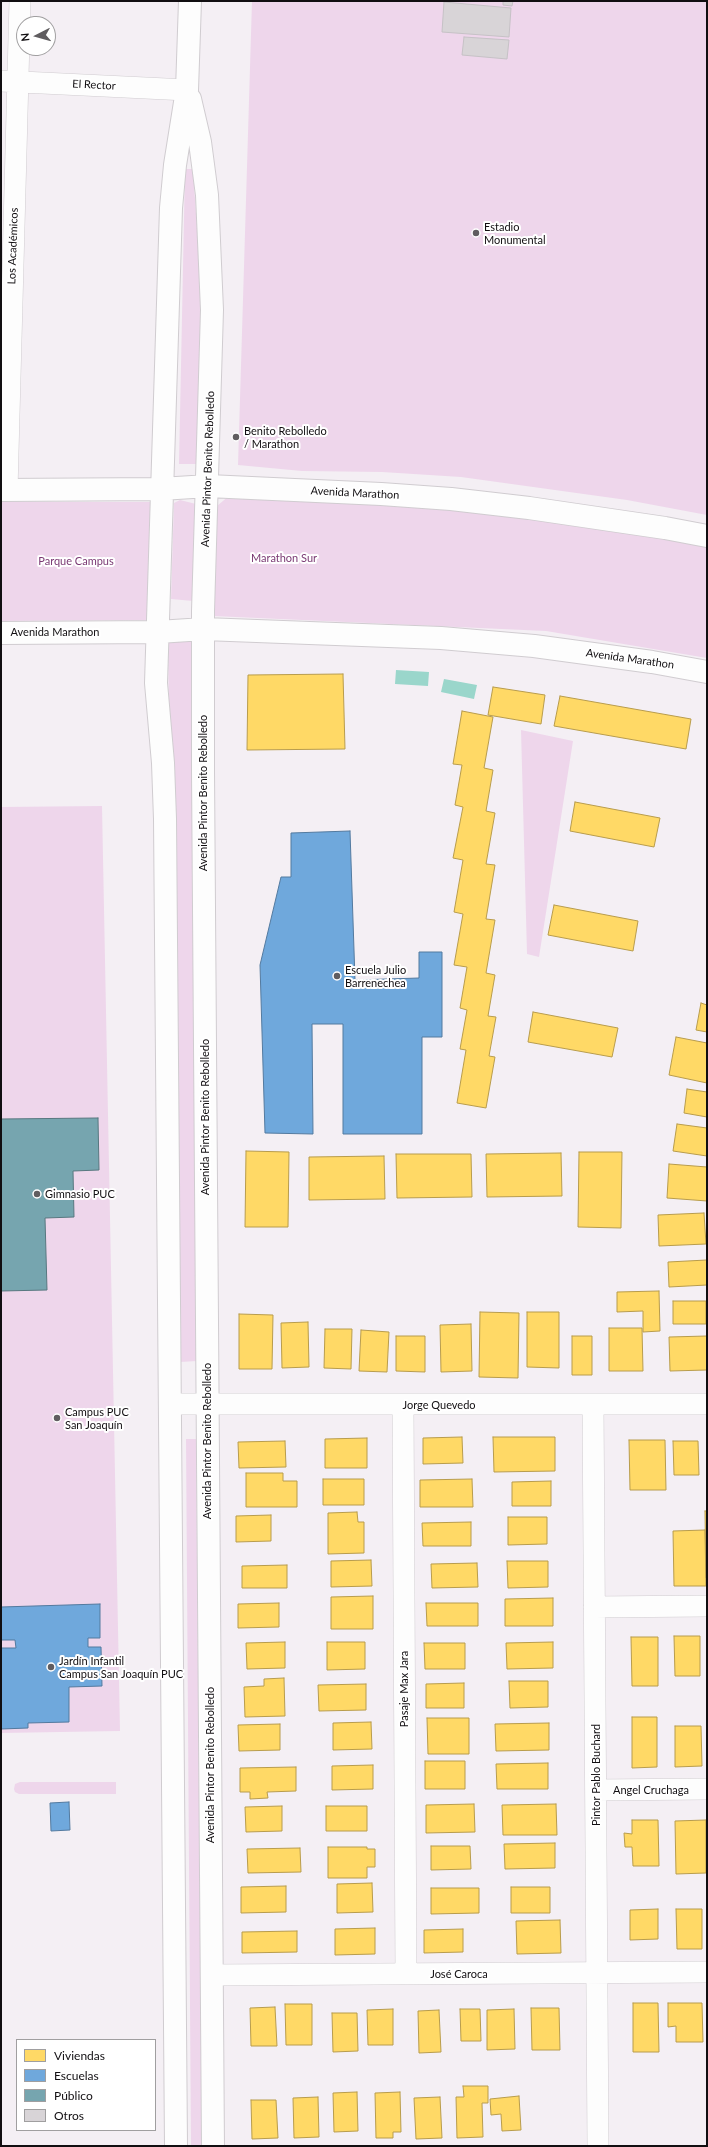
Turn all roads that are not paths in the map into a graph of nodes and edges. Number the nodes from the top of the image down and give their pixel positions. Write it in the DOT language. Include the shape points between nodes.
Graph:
graph roads {
  1 [pos="20,1"];
  2 [pos="190,1"];
  3 [pos="9,81"];
  4 [pos="187,90"];
  5 [pos="208,486"];
  6 [pos="161,489"];
  7 [pos="4,490"];
  8 [pos="707,536"];
  9 [pos="204,629"];
  10 [pos="1,632"];
  11 [pos="158,632"];
  12 [pos="707,672"];
  13 [pos="170,1404"];
  14 [pos="207,1404"];
  15 [pos="593,1404"];
  16 [pos="707,1404"];
  17 [pos="403,1405"];
  18 [pos="707,1606"];
  19 [pos="594,1607"];
  20 [pos="707,1789"];
  21 [pos="596,1790"];
  22 [pos="707,1972"];
  23 [pos="597,1973"];
  24 [pos="406,1974"];
  25 [pos="212,1975"];
  26 [pos="176,2146"];
  27 [pos="213,2146"];
  28 [pos="598,2146"];
  1 -- 3 [label="street, Los Académicos"];
  2 -- 4 [label="street, Avenida Pintor Benito Rebolledo"];
  3 -- 4 [label="street, El Rector"];
  3 -- 7 [label="street, Los Académicos"];
  4 -- 5 [label="street, Avenida Pintor Benito Rebolledo" via="200,142 210,235 212,310"];
  4 -- 6 [label="street, Avenida Pintor Benito Rebolledo" via="171,208"];
  5 -- 6 [label="street, Avenida Marathon"];
  5 -- 8 [label="street, Avenida Marathon" via="452,499 609,519"];
  5 -- 9 [label="street, Avenida Pintor Benito Rebolledo"];
  6 -- 7 [label="street, Avenida Marathon"];
  6 -- 11 [label="street, Avenida Pintor Benito Rebolledo"];
  9 -- 11 [label="street, Avenida Marathon"];
  9 -- 12 [label="street, Avenida Marathon" via="489,642 652,662"];
  9 -- 14 [label="street, Avenida Pintor Benito Rebolledo"];
  10 -- 11 [label="street, Avenida Marathon"];
  11 -- 13 [label="street, Avenida Pintor Benito Rebolledo" via="156,683 165,818"];
  13 -- 14 [label="street, Jorge Quevedo"];
  13 -- 26 [label="street, Avenida Pintor Benito Rebolledo"];
  14 -- 17 [label="street, Jorge Quevedo"];
  14 -- 25 [label="street, Avenida Pintor Benito Rebolledo"];
  15 -- 16 [label="street, Jorge Quevedo"];
  15 -- 17 [label="street, Jorge Quevedo"];
  15 -- 19 [label="street, Pintor Pablo Buchard"];
  17 -- 24 [label="street, Pasaje Max Jara"];
  18 -- 19 [label="street"];
  19 -- 21 [label="street, Pintor Pablo Buchard"];
  20 -- 21 [label="street, Angel Cruchaga"];
  21 -- 23 [label="street, Pintor Pablo Buchard"];
  22 -- 23 [label="street, José Caroca"];
  23 -- 24 [label="street, José Caroca"];
  23 -- 28 [label="street, Pintor Pablo Buchard"];
  24 -- 25 [label="street, José Caroca"];
  25 -- 27 [label="street, Avenida Pintor Benito Rebolledo"];
}
